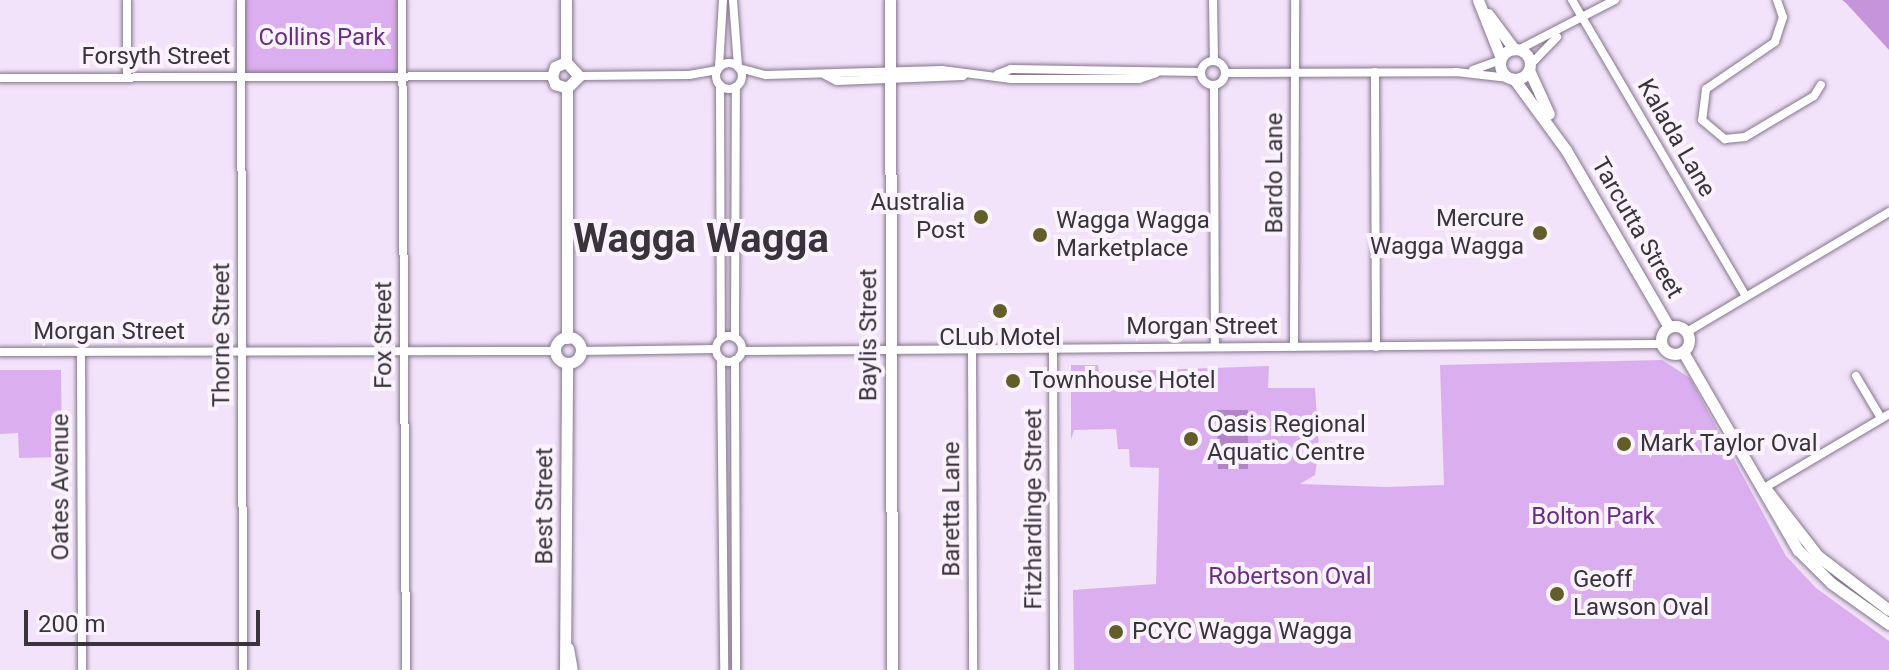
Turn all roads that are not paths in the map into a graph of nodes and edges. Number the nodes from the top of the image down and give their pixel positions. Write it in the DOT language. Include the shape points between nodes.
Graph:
graph roads {
  1 [pos="127,0"];
  2 [pos="241,0"];
  3 [pos="402,0"];
  4 [pos="566,0"];
  5 [pos="890,0"];
  6 [pos="1213,0"];
  7 [pos="1295,0"];
  8 [pos="1478,0"];
  9 [pos="1572,0"];
  10 [pos="1615,0"];
  11 [pos="1777,0"];
  12 [pos="723,1"];
  13 [pos="733,1"];
  14 [pos="1583,19"];
  15 [pos="1570,27"];
  16 [pos="1517,49"];
  17 [pos="1500,59"];
  18 [pos="1214,61"];
  19 [pos="566,62"];
  20 [pos="738,67"];
  21 [pos="1530,67"];
  22 [pos="718,69"];
  23 [pos="1201,72"];
  24 [pos="1295,72"];
  25 [pos="1375,72"];
  26 [pos="1456,72"];
  27 [pos="1226,73"];
  28 [pos="689,75"];
  29 [pos="766,75"];
  30 [pos="891,75"];
  31 [pos="403,76"];
  32 [pos="552,76"];
  33 [pos="579,76"];
  34 [pos="127,77"];
  35 [pos="241,77"];
  36 [pos="0,78"];
  37 [pos="1512,79"];
  38 [pos="720,84"];
  39 [pos="1821,85"];
  40 [pos="737,86"];
  41 [pos="1214,86"];
  42 [pos="567,88"];
  43 [pos="723,145"];
  44 [pos="734,145"];
  45 [pos="1566,150"];
  46 [pos="734,186"];
  47 [pos="723,187"];
  48 [pos="1889,212"];
  49 [pos="723,235"];
  50 [pos="734,235"];
  51 [pos="729,275"];
  52 [pos="1746,296"];
  53 [pos="1669,327"];
  54 [pos="1687,332"];
  55 [pos="735,337"];
  56 [pos="567,338"];
  57 [pos="721,339"];
  58 [pos="1661,344"];
  59 [pos="1215,347"];
  60 [pos="1294,347"];
  61 [pos="1376,347"];
  62 [pos="891,348"];
  63 [pos="972,348"];
  64 [pos="1053,348"];
  65 [pos="716,349"];
  66 [pos="242,351"];
  67 [pos="404,351"];
  68 [pos="555,351"];
  69 [pos="580,351"];
  70 [pos="742,351"];
  71 [pos="0,352"];
  72 [pos="81,352"];
  73 [pos="1683,352"];
  74 [pos="721,359"];
  75 [pos="735,360"];
  76 [pos="567,363"];
  77 [pos="1856,376"];
  78 [pos="1885,416"];
  79 [pos="729,418"];
  80 [pos="724,463"];
  81 [pos="735,463"];
  82 [pos="1764,488"];
  83 [pos="724,513"];
  84 [pos="736,513"];
  85 [pos="1795,536"];
  86 [pos="724,557"];
  87 [pos="736,558"];
  88 [pos="724,608"];
  89 [pos="736,608"];
  90 [pos="1889,610"];
  91 [pos="1889,624"];
  92 [pos="568,648"];
  93 [pos="724,653"];
  94 [pos="736,653"];
  95 [pos="82,670"];
  96 [pos="243,670"];
  97 [pos="406,670"];
  98 [pos="565,670"];
  99 [pos="572,670"];
  100 [pos="724,670"];
  101 [pos="736,670"];
  102 [pos="892,670"];
  103 [pos="973,670"];
  104 [pos="1054,670"];
  1 -- 34 [label="street"];
  2 -- 35 [label="street, Thorne Street"];
  3 -- 31 [label="street, Fox Street"];
  4 -- 19 [label="street"];
  5 -- 30 [label="street, Baylis Street"];
  6 -- 18 [label="street"];
  7 -- 24 [label="street, Bardo Lane"];
  8 -- 16 [label="street"];
  8 -- 17 [label="street"];
  9 -- 14 [label="street, Kalada Lane"];
  10 -- 14 [label="street"];
  11 -- 39 [label="street" via="1783,17 1775,42 1706,89 1702,120 1725,139 1745,137 1814,96"];
  12 -- 13 [label="street"];
  12 -- 22 [label="street"];
  13 -- 20 [label="street"];
  14 -- 15 [label="street"];
  14 -- 52 [label="street, Kalada Lane"];
  15 -- 16 [label="street"];
  15 -- 21 [label="street"];
  16 -- 17 [label="street"];
  16 -- 21 [label="street, Tarcutta Street"];
  17 -- 26 [label="street"];
  17 -- 37 [label="street, Tarcutta Street"];
  18 -- 23 [label="street"];
  18 -- 27 [label="street"];
  19 -- 32 [label="street" via="555,67"];
  19 -- 33 [label="street"];
  20 -- 22 [label="street"];
  20 -- 29 [label="street"];
  20 -- 40 [label="street"];
  21 -- 37 [label="street"];
  21 -- 45 [label="street, Tarcutta Street"];
  22 -- 28 [label="street"];
  22 -- 38 [label="street"];
  23 -- 30 [label="street" via="1023,69"];
  23 -- 41 [label="street"];
  24 -- 25 [label="street"];
  24 -- 27 [label="street"];
  24 -- 60 [label="street, Bardo Lane"];
  25 -- 26 [label="street"];
  25 -- 61 [label="street"];
  26 -- 37 [label="street"];
  27 -- 41 [label="street"];
  28 -- 33 [label="street"];
  28 -- 38 [label="street"];
  29 -- 30 [label="street"];
  29 -- 40 [label="street"];
  30 -- 62 [label="street, Baylis Street"];
  31 -- 32 [label="street, Forsyth Street"];
  31 -- 35 [label="street, Forsyth Street"];
  31 -- 67 [label="street, Fox Street"];
  32 -- 42 [label="street"];
  33 -- 42 [label="street"];
  34 -- 35 [label="street, Forsyth Street"];
  34 -- 36 [label="street, Forsyth Street"];
  35 -- 66 [label="street, Thorne Street"];
  37 -- 45 [label="street, Tarcutta Street"];
  38 -- 40 [label="street"];
  38 -- 43 [label="street"];
  40 -- 44 [label="street"];
  41 -- 59 [label="street"];
  42 -- 56 [label="street"];
  43 -- 44 [label="street"];
  43 -- 47 [label="street"];
  44 -- 46 [label="street"];
  45 -- 53 [label="street, Tarcutta Street"];
  46 -- 47 [label="street"];
  46 -- 50 [label="street"];
  47 -- 49 [label="street"];
  48 -- 52 [label="street"];
  49 -- 50 [label="street"];
  49 -- 51 [label="street"];
  50 -- 51 [label="street"];
  51 -- 55 [label="street"];
  51 -- 57 [label="street"];
  52 -- 54 [label="street"];
  53 -- 54 [label="street"];
  53 -- 58 [label="street"];
  54 -- 73 [label="street" via="1690,341"];
  55 -- 57 [label="street"];
  55 -- 70 [label="street"];
  56 -- 68 [label="street"];
  56 -- 69 [label="street"];
  57 -- 65 [label="street"];
  58 -- 61 [label="street, Morgan Street"];
  58 -- 73 [label="street" via="1670,353"];
  59 -- 60 [label="street, Morgan Street"];
  59 -- 64 [label="street, Morgan Street"];
  60 -- 61 [label="street, Morgan Street"];
  62 -- 63 [label="street, Morgan Street"];
  62 -- 70 [label="street, Morgan Street"];
  62 -- 102 [label="street, Baylis Street"];
  63 -- 64 [label="street, Morgan Street"];
  63 -- 103 [label="street, Baretta Lane"];
  64 -- 104 [label="street, Fitzhardinge Street"];
  65 -- 69 [label="street"];
  65 -- 74 [label="street"];
  66 -- 67 [label="street, Morgan Street"];
  66 -- 72 [label="street, Morgan Street"];
  66 -- 96 [label="street, Thorne Street"];
  67 -- 68 [label="street, Morgan Street"];
  67 -- 97 [label="street, Fox Street"];
  68 -- 76 [label="street"];
  69 -- 76 [label="street"];
  70 -- 75 [label="street"];
  71 -- 72 [label="street, Morgan Street"];
  72 -- 95 [label="street, Oates Avenue"];
  73 -- 82 [label="street"];
  74 -- 75 [label="street"];
  74 -- 79 [label="street"];
  75 -- 79 [label="street"];
  76 -- 92 [label="street, Best Street"];
  77 -- 78 [label="street"];
  78 -- 82 [label="street"];
  79 -- 80 [label="street"];
  79 -- 81 [label="street"];
  80 -- 81 [label="street"];
  80 -- 83 [label="street"];
  81 -- 84 [label="street"];
  82 -- 85 [label="street"];
  83 -- 84 [label="street"];
  83 -- 86 [label="street"];
  84 -- 87 [label="street"];
  85 -- 90 [label="street"];
  85 -- 91 [label="street" via="1831,583"];
  86 -- 87 [label="street"];
  86 -- 88 [label="street"];
  87 -- 89 [label="street"];
  88 -- 89 [label="street"];
  88 -- 93 [label="street"];
  89 -- 94 [label="street"];
  92 -- 98 [label="street, Best Street"];
  92 -- 99 [label="street, Best Street"];
  93 -- 94 [label="street"];
  93 -- 100 [label="street"];
  94 -- 101 [label="street"];
}
